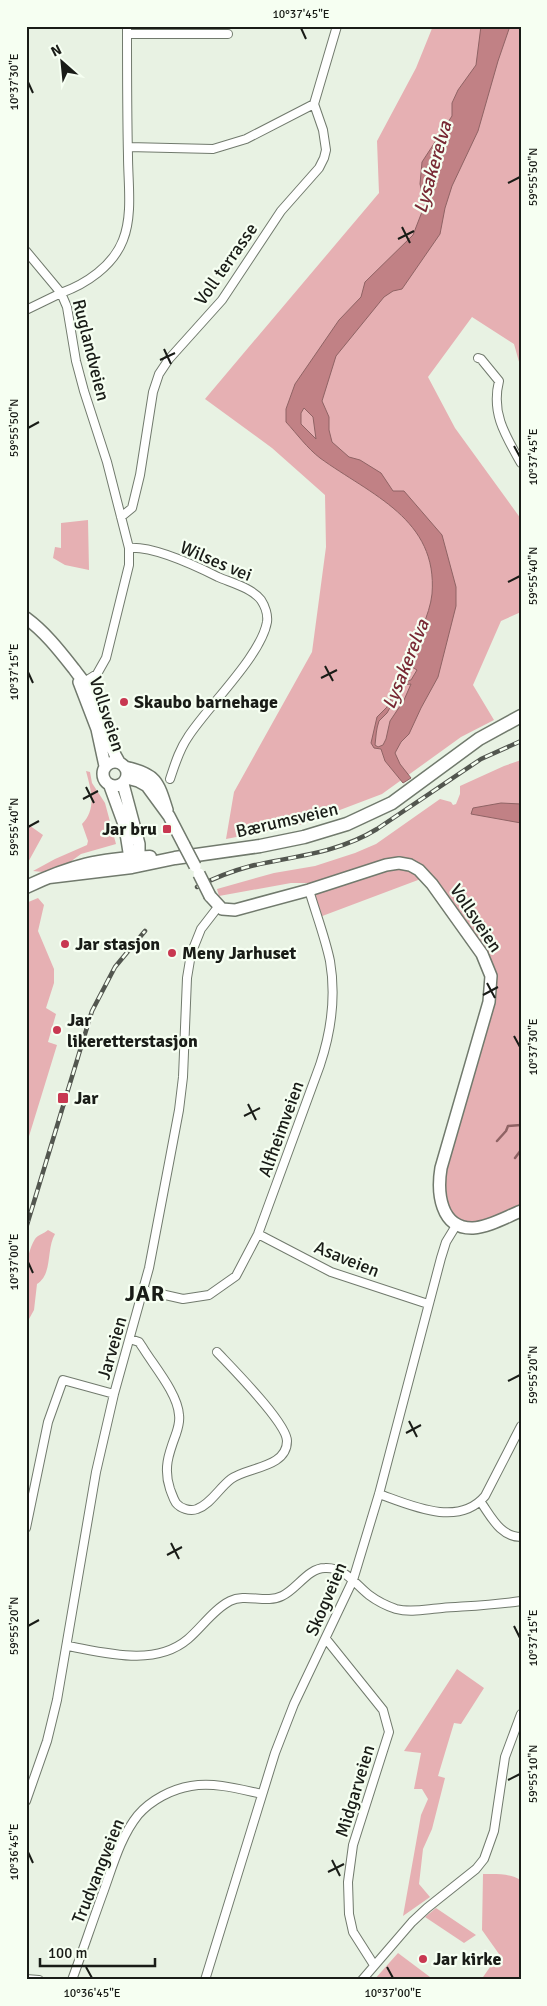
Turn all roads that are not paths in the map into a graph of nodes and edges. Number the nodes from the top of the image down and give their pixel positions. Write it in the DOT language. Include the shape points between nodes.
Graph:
graph roads {
  1 [pos="338,26"];
  2 [pos="127,30"];
  3 [pos="228,34"];
  4 [pos="314,104"];
  5 [pos="128,147"];
  6 [pos="26,250"];
  7 [pos="61,293"];
  8 [pos="26,310"];
  9 [pos="478,358"];
  10 [pos="521,463"];
  11 [pos="121,517"];
  12 [pos="129,548"];
  13 [pos="26,618"];
  14 [pos="83,683"];
  15 [pos="521,716"];
  16 [pos="105,766"];
  17 [pos="124,773"];
  18 [pos="170,778"];
  19 [pos="110,786"];
  20 [pos="133,861"];
  21 [pos="26,887"];
  22 [pos="309,890"];
  23 [pos="218,907"];
  24 [pos="521,1211"];
  25 [pos="457,1224"];
  26 [pos="258,1234"];
  27 [pos="144,1290"];
  28 [pos="428,1304"];
  29 [pos="130,1339"];
  30 [pos="217,1352"];
  31 [pos="114,1394"];
  32 [pos="520,1430"];
  33 [pos="379,1494"];
  34 [pos="480,1502"];
  35 [pos="26,1528"];
  36 [pos="521,1537"];
  37 [pos="353,1580"];
  38 [pos="521,1601"];
  39 [pos="326,1639"];
  40 [pos="68,1646"];
  41 [pos="521,1714"];
  42 [pos="262,1794"];
  43 [pos="26,1800"];
  44 [pos="374,1965"];
  45 [pos="26,1979"];
  46 [pos="39,1980"];
  47 [pos="72,1980"];
  48 [pos="205,1980"];
  49 [pos="362,1980"];
  1 -- 4 [label="street"];
  2 -- 3 [label="street, Ruglandveien"];
  2 -- 5 [label="street, Ruglandveien"];
  4 -- 5 [label="street" via="246,139 213,150"];
  4 -- 11 [label="street, Voll terrasse" via="323,130 324,158 319,168 280,211 222,300 159,374 148,414 132,508"];
  5 -- 7 [label="street, Ruglandveien" via="128,209 124,239 108,263 75,288"];
  6 -- 7 [label="street"];
  7 -- 8 [label="street"];
  7 -- 11 [label="street, Ruglandveien" via="67,307 84,391"];
  9 -- 10 [label="street" via="499,380 496,395 498,415"];
  11 -- 12 [label="street, Ruglandveien"];
  12 -- 14 [label="street, Ruglandveien" via="129,565 106,658 97,674"];
  12 -- 18 [label="street, Wilses vei" via="147,548 255,594 262,602 268,620 263,634 238,673 187,737"];
  13 -- 14 [label="main road, Vollsveien" via="48,637"];
  14 -- 16 [label="main road, Vollsveien"];
  14 -- 17 [label="main road, Vollsveien" via="98,708"];
  15 -- 20 [label="main road, Bærumsveien" via="451,759 400,798 367,816 312,835 246,849"];
  16 -- 17 [label="main road" via="111,762"];
  16 -- 19 [label="main road" via="103,778"];
  17 -- 19 [label="main road" via="119,786"];
  17 -- 20 [label="main road, Vollsveien" via="139,844"];
  17 -- 23 [label="main road, Vollsveien, bridge" via="142,771 152,778"];
  19 -- 20 [label="main road"];
  20 -- 21 [label="main road, Bærumsveien" via="49,877"];
  22 -- 23 [label="main road, Vollsveien" via="241,909 230,911"];
  22 -- 25 [label="main road, Vollsveien" via="386,865 399,863 410,866 419,870 432,884 486,962 491,983 489,1002 440,1176 441,1203"];
  22 -- 26 [label="street, Alfheimveien" via="330,961 331,1022 328,1042"];
  23 -- 27 [label="street, Jarveien" via="200,929 190,954 179,1110"];
  24 -- 25 [label="main road" via="478,1227"];
  25 -- 28 [label="street, Skogveien" via="446,1242"];
  26 -- 27 [label="street, Alfheimveien" via="236,1276 209,1294 183,1299"];
  26 -- 28 [label="street, Asaveien" via="331,1272"];
  27 -- 29 [label="street, Jarveien"];
  28 -- 33 [label="street, Skogveien"];
  29 -- 30 [label="street" via="139,1342 178,1407 180,1416 166,1468 173,1499 185,1509 196,1510 237,1475 279,1459 288,1439 276,1418"];
  29 -- 31 [label="street, Jarveien"];
  31 -- 35 [label="street" via="63,1380 48,1422"];
  31 -- 40 [label="street, Jarveien" via="96,1472"];
  32 -- 34 [label="street"];
  33 -- 34 [label="street" via="417,1507 446,1512"];
  33 -- 37 [label="street, Skogveien"];
  34 -- 36 [label="street" via="499,1528 513,1537"];
  37 -- 38 [label="street" via="370,1596 407,1611"];
  37 -- 39 [label="street, Skogveien"];
  37 -- 40 [label="street" via="341,1571 324,1568 316,1570 293,1590 276,1599 232,1600 174,1650 162,1653 126,1655"];
  39 -- 42 [label="street, Skogveien" via="294,1704"];
  39 -- 44 [label="street, Midgarveien" via="382,1710 389,1732 353,1845 348,1882 353,1932"];
  40 -- 43 [label="street, Jarveien" via="47,1740"];
  41 -- 44 [label="street" via="505,1757 494,1830 484,1859 412,1922"];
  42 -- 47 [label="street, Trudvangveien" via="226,1786 191,1786 158,1798 140,1813 128,1829 119,1851"];
  42 -- 48 [label="street, Skogveien"];
  44 -- 49 [label="street"];
  45 -- 46 [label="street"];
}
